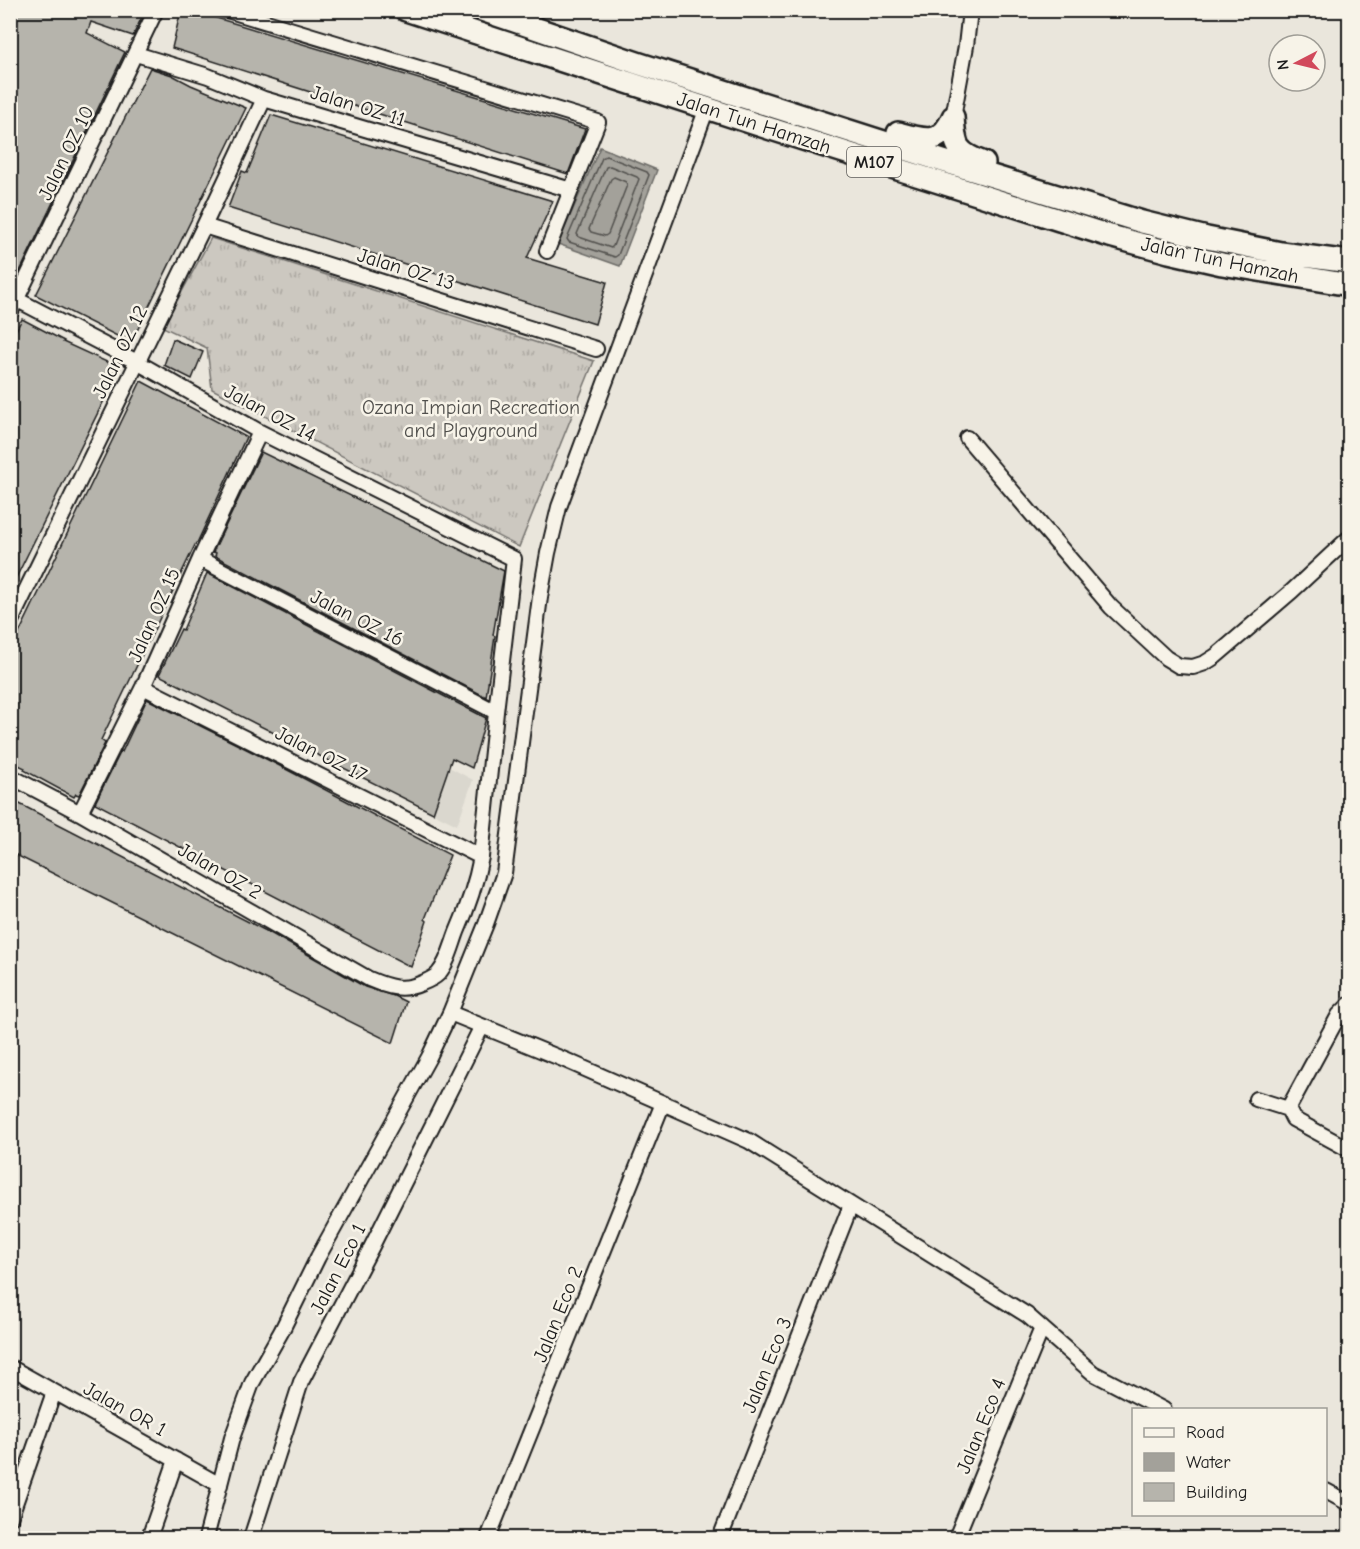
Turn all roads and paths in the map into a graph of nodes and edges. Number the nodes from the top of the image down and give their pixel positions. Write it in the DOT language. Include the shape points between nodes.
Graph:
graph roads {
  1 [pos="156,10"];
  2 [pos="226,10"];
  3 [pos="406,10"];
  4 [pos="482,10"];
  5 [pos="970,10"];
  6 [pos="136,54"];
  7 [pos="737,95"];
  8 [pos="264,99"];
  9 [pos="707,108"];
  10 [pos="953,117"];
  11 [pos="571,190"];
  12 [pos="1104,210"];
  13 [pos="204,226"];
  14 [pos="1208,238"];
  15 [pos="1350,250"];
  16 [pos="547,251"];
  17 [pos="1350,262"];
  18 [pos="1350,285"];
  19 [pos="14,298"];
  20 [pos="10,313"];
  21 [pos="596,349"];
  22 [pos="137,362"];
  23 [pos="260,432"];
  24 [pos="967,438"];
  25 [pos="1350,537"];
  26 [pos="200,559"];
  27 [pos="10,623"];
  28 [pos="143,687"];
  29 [pos="496,712"];
  30 [pos="10,777"];
  31 [pos="80,813"];
  32 [pos="481,856"];
  33 [pos="1350,1004"];
  34 [pos="450,1013"];
  35 [pos="482,1026"];
  36 [pos="1256,1099"];
  37 [pos="663,1103"];
  38 [pos="1288,1109"];
  39 [pos="1350,1150"];
  40 [pos="851,1205"];
  41 [pos="1042,1328"];
  42 [pos="10,1367"];
  43 [pos="54,1392"];
  44 [pos="1160,1408"];
  45 [pos="176,1460"];
  46 [pos="220,1485"];
  47 [pos="1327,1492"];
  48 [pos="1350,1504"];
  49 [pos="10,1518"];
  50 [pos="149,1539"];
  51 [pos="206,1539"];
  52 [pos="251,1539"];
  53 [pos="488,1539"];
  54 [pos="720,1539"];
  55 [pos="956,1539"];
  1 -- 6 [label="street, Jalan OZ 10"];
  2 -- 11 [label="street" via="598,122"];
  3 -- 9 [label="main road, Jalan Tun Hamzah / M107"];
  4 -- 7 [label="main road, Jalan Tun Hamzah / M107"];
  5 -- 10 [label="street"];
  6 -- 8 [label="street, Jalan OZ 11" via="208,76"];
  6 -- 19 [label="street, Jalan OZ 10"];
  7 -- 10 [label="main road" via="924,140 941,135"];
  7 -- 12 [label="main road, Jalan Tun Hamzah / M107"];
  8 -- 11 [label="street, Jalan OZ 11"];
  8 -- 13 [label="street, Jalan OZ 12"];
  9 -- 18 [label="main road, Jalan Tun Hamzah / M107" via="1169,252"];
  9 -- 34 [label="street" via="559,507 540,597 504,873"];
  10 -- 12 [label="main road" via="955,137 968,157"];
  11 -- 16 [label="street"];
  12 -- 14 [label="main road, Jalan Tun Hamzah / M107"];
  13 -- 21 [label="street, Jalan OZ 13"];
  13 -- 22 [label="street, Jalan OZ 12"];
  14 -- 15 [label="main road"];
  14 -- 17 [label="main road, Jalan Tun Hamzah / M107"];
  19 -- 20 [label="street, Jalan OZ 10"];
  19 -- 22 [label="street, Jalan OZ 14"];
  22 -- 23 [label="street, Jalan OZ 14"];
  22 -- 27 [label="street, Jalan OZ 12"];
  23 -- 26 [label="street, Jalan OZ 15"];
  23 -- 29 [label="street, Jalan OZ 14" via="514,559"];
  24 -- 25 [label="street" via="1111,606 1179,666 1193,667 1216,656"];
  26 -- 28 [label="street, Jalan OZ 15"];
  26 -- 29 [label="street, Jalan OZ 16"];
  28 -- 31 [label="street, Jalan OZ 15"];
  28 -- 32 [label="street, Jalan OZ 17"];
  29 -- 32 [label="street"];
  30 -- 31 [label="street, Jalan OZ 2"];
  31 -- 32 [label="street, Jalan OZ 2" via="369,979 397,989 412,988 438,974 472,896"];
  33 -- 38 [label="street" via="1339,1015"];
  34 -- 35 [label="street"];
  34 -- 46 [label="street" via="252,1383"];
  35 -- 37 [label="street"];
  35 -- 52 [label="street, Jalan Eco 1" via="301,1382"];
  36 -- 38 [label="street"];
  37 -- 40 [label="street" via="749,1141"];
  37 -- 53 [label="street, Jalan Eco 2"];
  38 -- 39 [label="street" via="1293,1119"];
  40 -- 41 [label="street"];
  40 -- 54 [label="street, Jalan Eco 3"];
  41 -- 44 [label="street" via="1093,1373"];
  41 -- 55 [label="street, Jalan Eco 4"];
  42 -- 43 [label="street, Jalan OR 1"];
  43 -- 45 [label="street, Jalan OR 1"];
  43 -- 49 [label="street"];
  45 -- 46 [label="street, Jalan OR 1"];
  45 -- 50 [label="street"];
  46 -- 51 [label="street"];
  47 -- 48 [label="street"];
}
